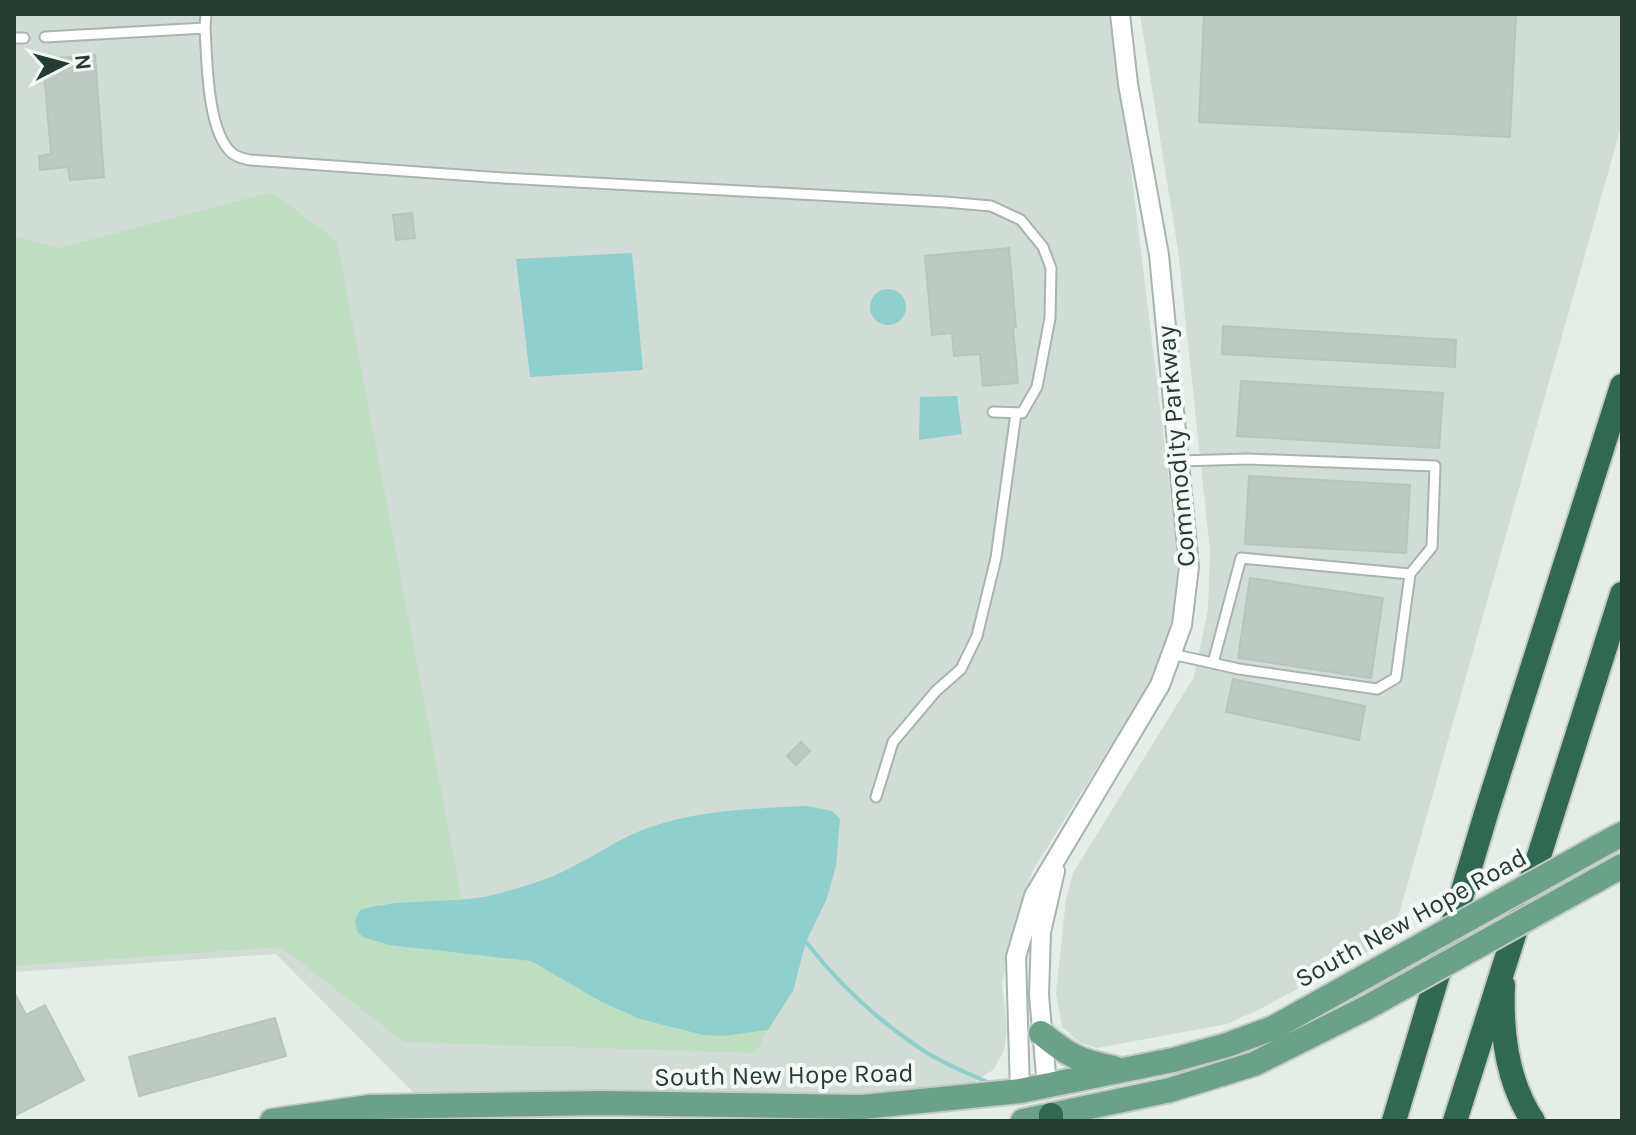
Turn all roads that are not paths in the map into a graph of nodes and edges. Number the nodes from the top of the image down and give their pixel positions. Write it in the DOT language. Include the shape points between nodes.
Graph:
graph roads {
  1 [pos="206,14"];
  2 [pos="1120,14"];
  3 [pos="205,28"];
  4 [pos="45,37"];
  5 [pos="1622,386"];
  6 [pos="993,412"];
  7 [pos="1016,413"];
  8 [pos="1179,461"];
  9 [pos="1410,574"];
  10 [pos="1622,594"];
  11 [pos="1172,654"];
  12 [pos="1213,663"];
  13 [pos="876,797"];
  14 [pos="1622,834"];
  15 [pos="1060,849"];
  16 [pos="1622,866"];
  17 [pos="1504,958"];
  18 [pos="1041,1033"];
  19 [pos="1120,1070"];
  20 [pos="1047,1086"];
  21 [pos="1020,1091"];
  22 [pos="1051,1118"];
  23 [pos="272,1121"];
  24 [pos="1022,1121"];
  25 [pos="1394,1121"];
  26 [pos="1455,1121"];
  27 [pos="1533,1121"];
  1 -- 3 [label="lane"];
  2 -- 8 [label="street, Commodity Parkway" via="1159,255"];
  3 -- 4 [label="lane"];
  3 -- 7 [label="lane" via="213,113 233,154 250,160 945,202 991,206 1021,220 1043,247 1051,268 1037,387 1022,413"];
  5 -- 25 [label="highway"];
  6 -- 7 [label="lane"];
  7 -- 13 [label="lane" via="996,558 977,636 961,669 893,742"];
  8 -- 9 [label="lane" via="1435,466 1432,547"];
  8 -- 11 [label="street, Commodity Parkway" via="1189,567 1182,625"];
  9 -- 12 [label="lane" via="1241,558"];
  9 -- 12 [label="lane" via="1396,678 1377,689"];
  10 -- 17 [label="highway"];
  11 -- 12 [label="lane"];
  11 -- 15 [label="street, Commodity Parkway" via="1160,685"];
  14 -- 19 [label="main road, South New Hope Road, bridge" via="1273,1028"];
  15 -- 18 [label="street, Commodity Parkway" via="1041,932"];
  15 -- 21 [label="street, Commodity Parkway" via="1034,896 1016,957"];
  16 -- 22 [label="main road, bridge" via="1254,1064"];
  17 -- 26 [label="highway"];
  17 -- 27 [label="highway" via="1502,1007 1510,1069"];
  18 -- 19 [label="main road" via="1080,1061"];
  18 -- 20 [label="street, Commodity Parkway"];
  19 -- 20 [label="main road, South New Hope Road"];
  20 -- 21 [label="main road, South New Hope Road"];
  20 -- 22 [label="main road"];
  21 -- 23 [label="main road, South New Hope Road" via="862,1107 370,1107"];
  21 -- 24 [label="main road"];
  22 -- 24 [label="main road"];
}
